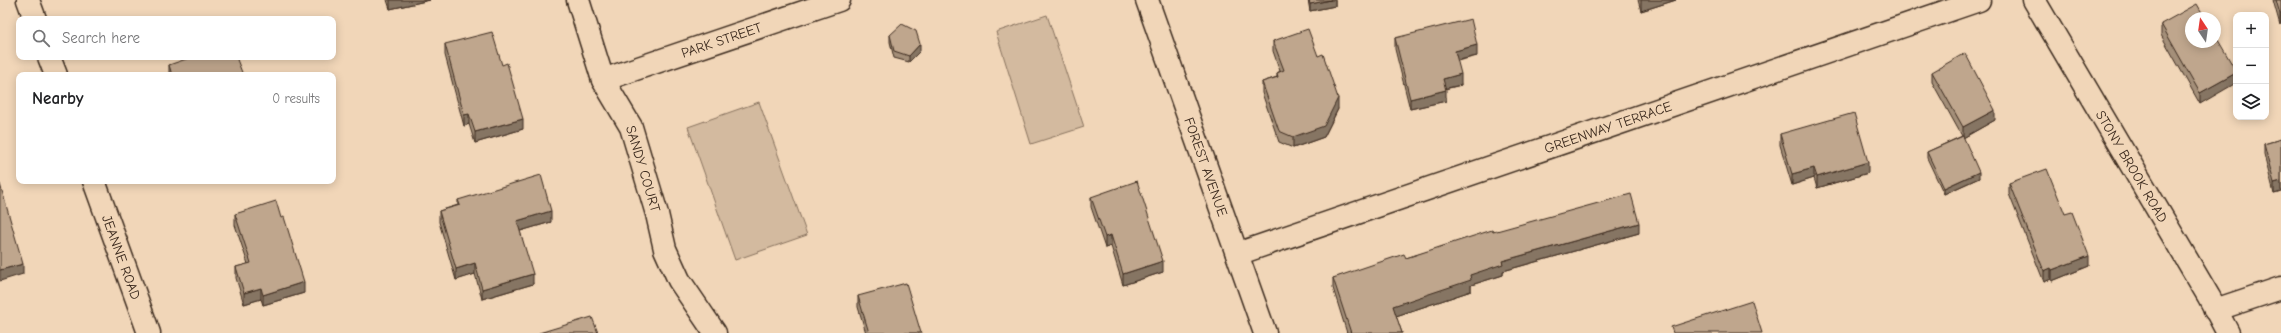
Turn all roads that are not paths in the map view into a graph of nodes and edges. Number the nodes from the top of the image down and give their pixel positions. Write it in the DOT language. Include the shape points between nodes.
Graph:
graph roads {
  1 [pos="28,0"];
  2 [pos="578,0"];
  3 [pos="839,0"];
  4 [pos="1147,0"];
  5 [pos="1979,0"];
  6 [pos="2034,0"];
  7 [pos="34,16"];
  8 [pos="50,60"];
  9 [pos="55,72"];
  10 [pos="603,80"];
  11 [pos="95,184"];
  12 [pos="1237,254"];
  13 [pos="2281,288"];
  14 [pos="2215,310"];
  15 [pos="149,333"];
  16 [pos="715,333"];
  17 [pos="1265,333"];
  18 [pos="2228,333"];
  1 -- 7 [label="street"];
  2 -- 10 [label="street, SANDY COURT"];
  3 -- 10 [label="street, PARK STREET"];
  4 -- 12 [label="street, FOREST AVENUE"];
  5 -- 12 [label="street, GREENWAY TERRACE"];
  6 -- 14 [label="street, STONY BROOK ROAD"];
  8 -- 9 [label="street"];
  10 -- 16 [label="street, SANDY COURT" via="631,128 665,249 676,274"];
  11 -- 15 [label="street, JEANNE ROAD"];
  12 -- 17 [label="street, FOREST AVENUE"];
  13 -- 14 [label="street"];
  14 -- 18 [label="street, STONY BROOK ROAD"];
}
